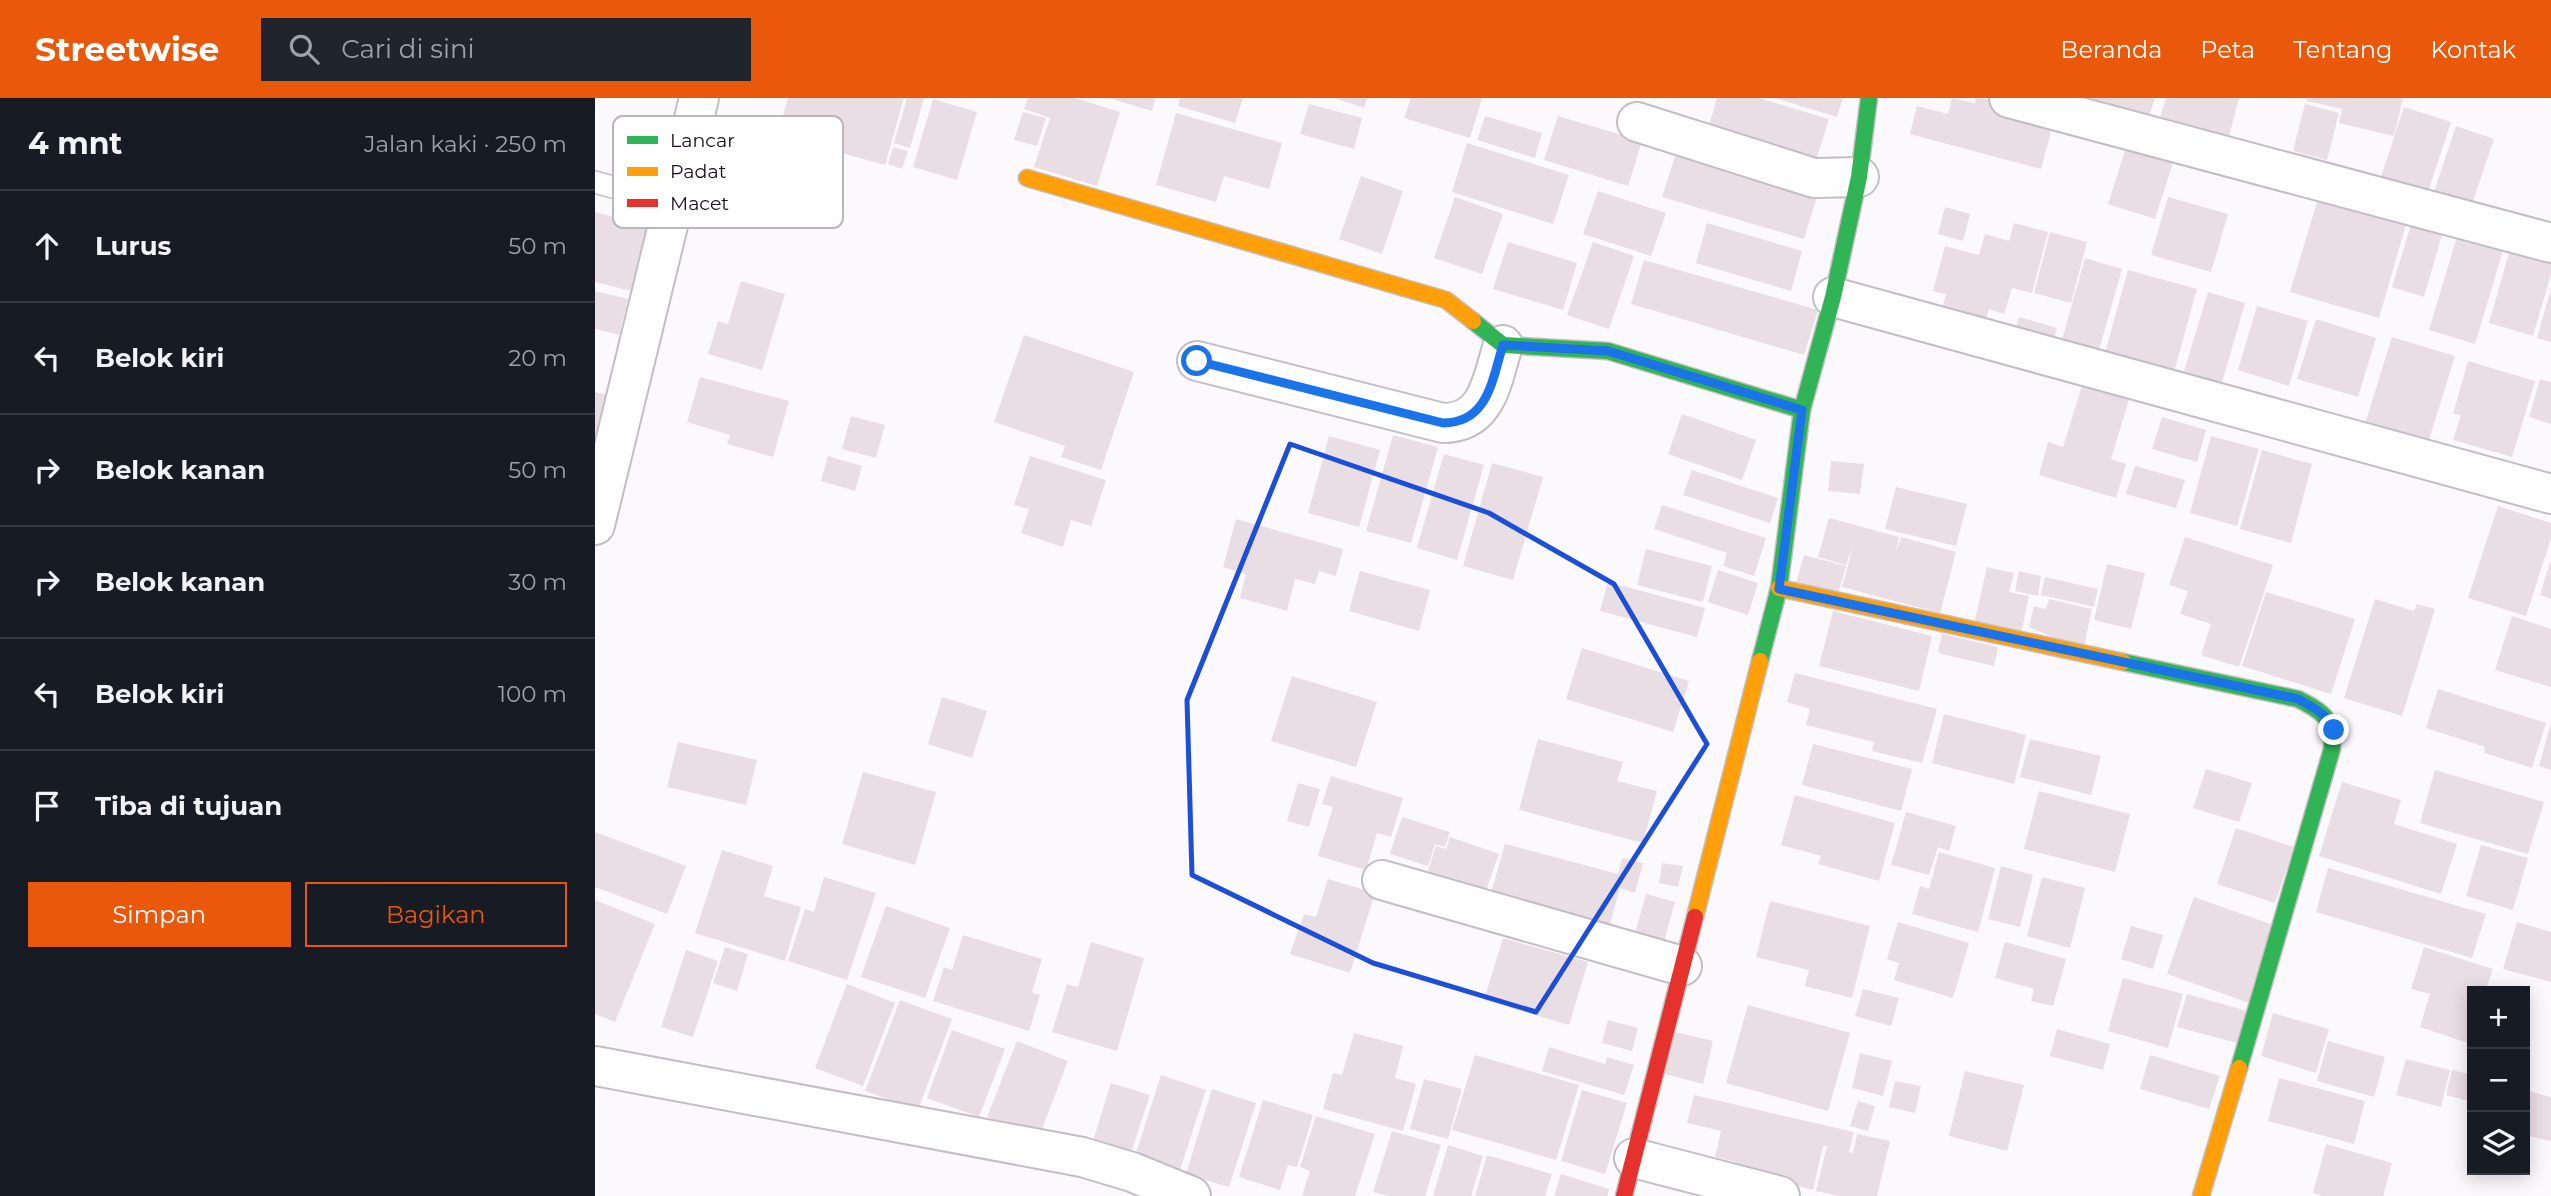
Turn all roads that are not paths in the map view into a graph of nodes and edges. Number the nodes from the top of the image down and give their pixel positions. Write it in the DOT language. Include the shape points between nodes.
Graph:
graph roads {
  1 [pos="699,98"];
  2 [pos="1869,98"];
  3 [pos="2009,98"];
  4 [pos="695,116"];
  5 [pos="1637,122"];
  6 [pos="1859,177"];
  7 [pos="1027,178"];
  8 [pos="595,182"];
  9 [pos="613,187"];
  10 [pos="668,228"];
  11 [pos="2551,243"];
  12 [pos="1833,296"];
  13 [pos="1503,345"];
  14 [pos="1197,361"];
  15 [pos="1802,410"];
  16 [pos="2551,494"];
  17 [pos="595,525"];
  18 [pos="1779,589"];
  19 [pos="1382,880"];
  20 [pos="1682,966"];
  21 [pos="595,1066"];
  22 [pos="1634,1158"];
  23 [pos="1191,1196"];
  24 [pos="1624,1196"];
  25 [pos="1780,1196"];
  26 [pos="2201,1196"];
  1 -- 4 [label="street"];
  2 -- 6 [label="street"];
  3 -- 11 [label="street"];
  5 -- 6 [label="street" via="1814,178"];
  6 -- 12 [label="street"];
  7 -- 13 [label="street" via="1446,300"];
  8 -- 9 [label="lane"];
  10 -- 17 [label="street"];
  12 -- 15 [label="street"];
  12 -- 16 [label="street"];
  13 -- 14 [label="street" via="1483,403 1466,420 1453,423"];
  13 -- 15 [label="street" via="1608,351"];
  15 -- 18 [label="street"];
  18 -- 20 [label="street"];
  18 -- 26 [label="street" via="2298,699 2329,719 2334,730 2332,749"];
  19 -- 20 [label="street"];
  20 -- 22 [label="street"];
  21 -- 23 [label="street" via="1082,1157"];
  22 -- 24 [label="street"];
  22 -- 25 [label="street"];
}
